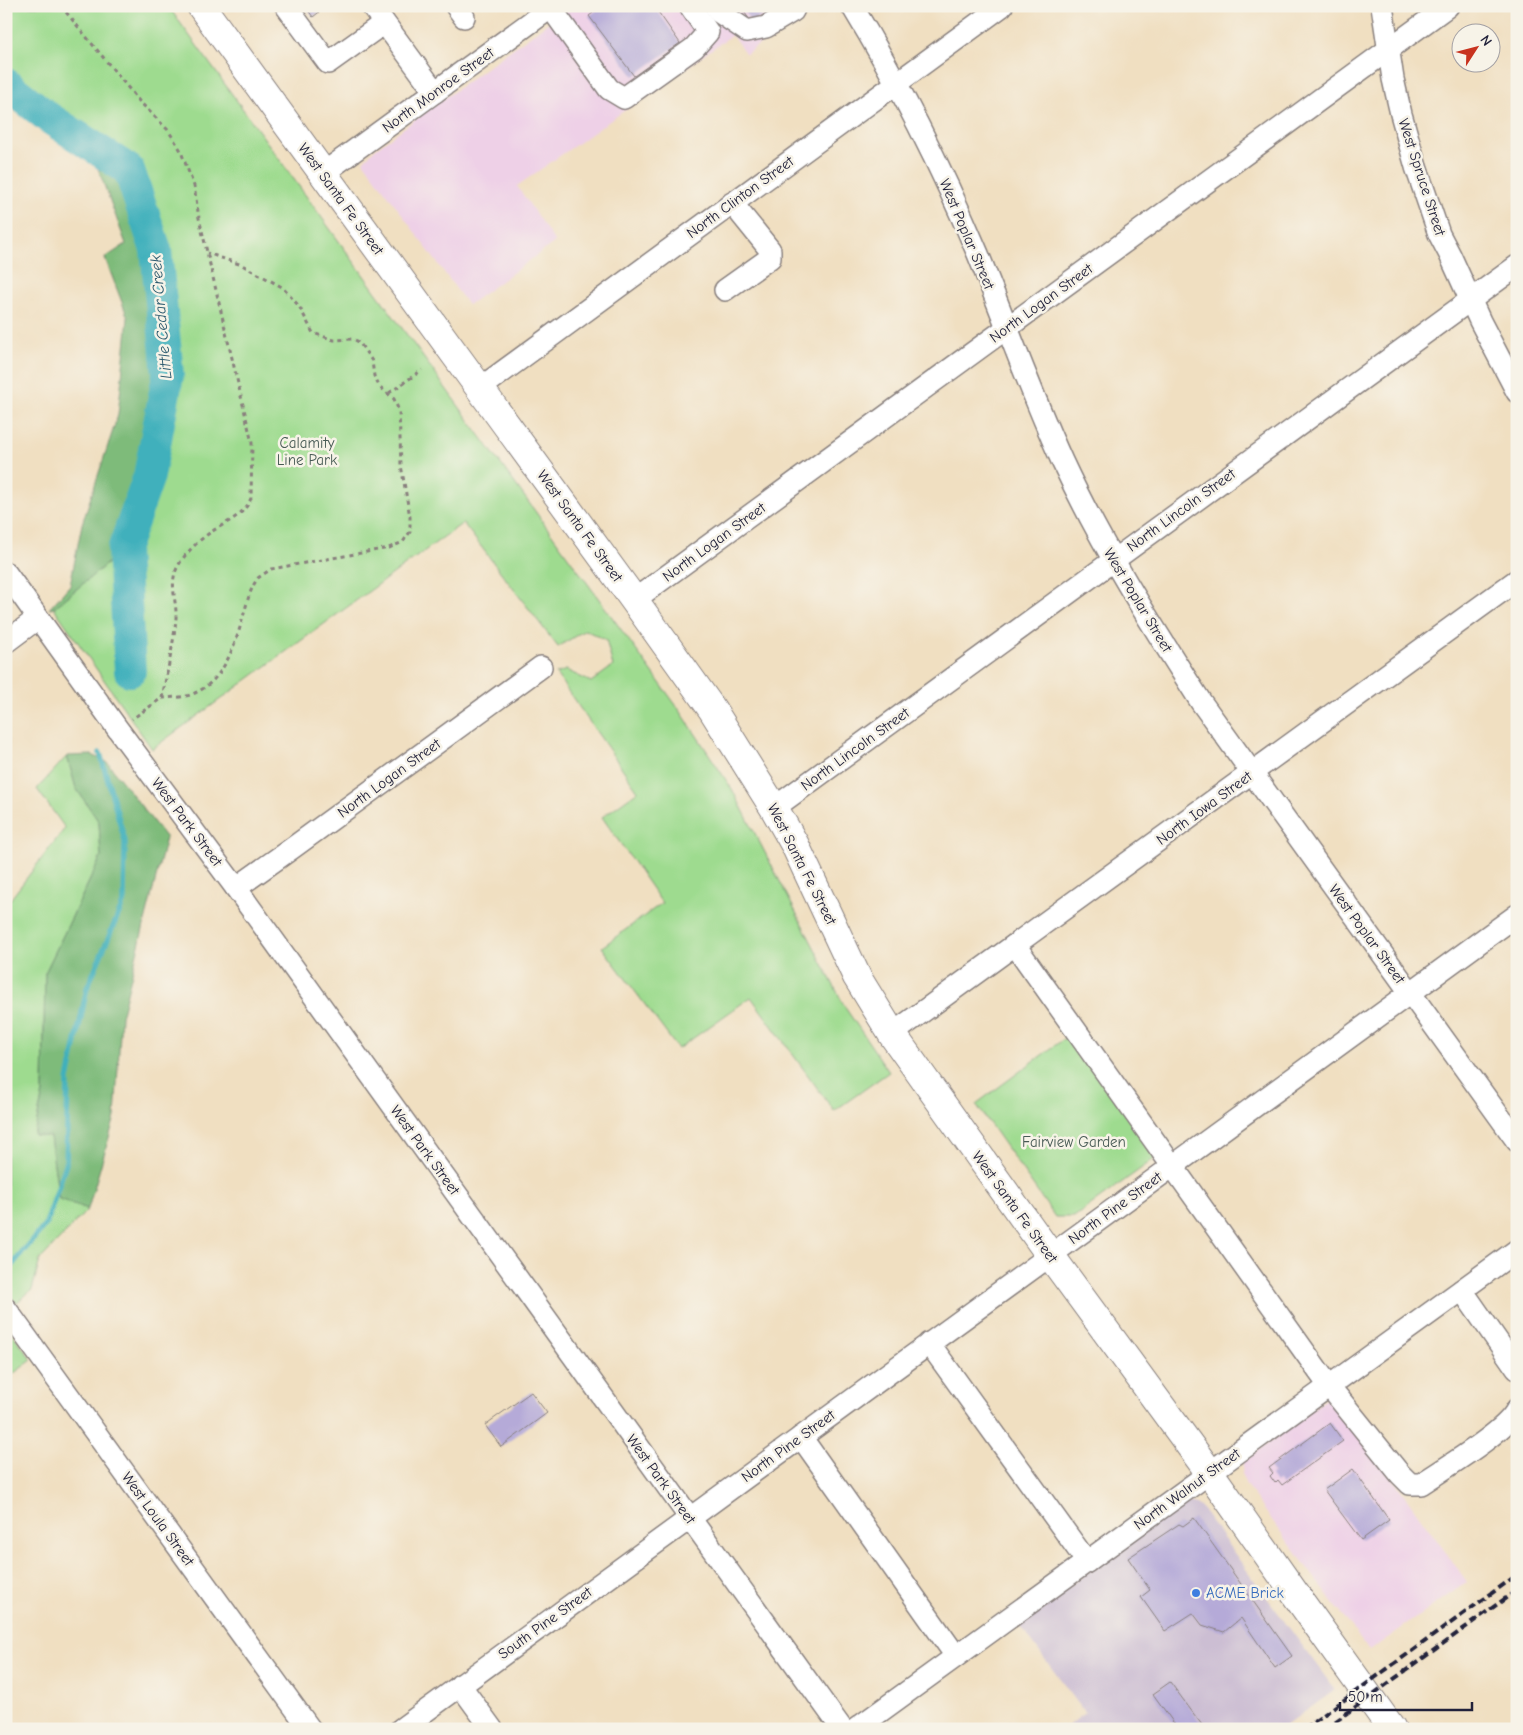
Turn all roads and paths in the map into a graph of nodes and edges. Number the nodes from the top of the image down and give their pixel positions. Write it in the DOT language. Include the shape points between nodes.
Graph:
graph roads {
  1 [pos="61,6"];
  2 [pos="201,6"];
  3 [pos="286,6"];
  4 [pos="690,6"];
  5 [pos="715,6"];
  6 [pos="795,6"];
  7 [pos="852,6"];
  8 [pos="1002,6"];
  9 [pos="1382,6"];
  10 [pos="1448,6"];
  11 [pos="552,7"];
  12 [pos="378,14"];
  13 [pos="1389,49"];
  14 [pos="896,83"];
  15 [pos="435,92"];
  16 [pos="322,174"];
  17 [pos="732,203"];
  18 [pos="207,254"];
  19 [pos="1517,266"];
  20 [pos="725,290"];
  21 [pos="1471,299"];
  22 [pos="1006,328"];
  23 [pos="422,370"];
  24 [pos="479,389"];
  25 [pos="1517,392"];
  26 [pos="389,393"];
  27 [pos="1113,560"];
  28 [pos="6,573"];
  29 [pos="1517,580"];
  30 [pos="634,600"];
  31 [pos="38,618"];
  32 [pos="6,642"];
  33 [pos="541,667"];
  34 [pos="162,698"];
  35 [pos="130,720"];
  36 [pos="1252,774"];
  37 [pos="774,808"];
  38 [pos="236,888"];
  39 [pos="1517,915"];
  40 [pos="1014,945"];
  41 [pos="1410,993"];
  42 [pos="892,1034"];
  43 [pos="1517,1141"];
  44 [pos="1172,1166"];
  45 [pos="1517,1250"];
  46 [pos="1050,1255"];
  47 [pos="1462,1290"];
  48 [pos="6,1309"];
  49 [pos="929,1343"];
  50 [pos="1517,1369"];
  51 [pos="1329,1386"];
  52 [pos="1517,1409"];
  53 [pos="801,1436"];
  54 [pos="1210,1473"];
  55 [pos="690,1518"];
  56 [pos="1087,1562"];
  57 [pos="956,1656"];
  58 [pos="460,1685"];
  59 [pos="310,1729"];
  60 [pos="401,1729"];
  61 [pos="492,1729"];
  62 [pos="842,1729"];
  63 [pos="856,1729"];
  64 [pos="1392,1729"];
  1 -- 18 [label="path" via="139,101 168,130 180,149 194,186"];
  2 -- 16 [label="main road, West Santa Fe Street"];
  3 -- 12 [label="street" via="328,64"];
  4 -- 11 [label="street" via="708,32 694,48 624,98 609,89"];
  5 -- 6 [label="street" via="747,30 766,27 793,11"];
  7 -- 14 [label="street, West Poplar Street"];
  8 -- 14 [label="street, North Clinton Street"];
  9 -- 13 [label="street, West Spruce Street"];
  10 -- 13 [label="street, North Logan Street"];
  11 -- 15 [label="street, North Monroe Street"];
  12 -- 15 [label="street"];
  13 -- 21 [label="street, West Spruce Street" via="1401,114 1416,167 1439,234"];
  13 -- 22 [label="street, North Logan Street"];
  14 -- 17 [label="street, North Clinton Street"];
  14 -- 22 [label="street, West Poplar Street" via="954,200"];
  15 -- 16 [label="street, North Monroe Street"];
  16 -- 24 [label="main road, West Santa Fe Street"];
  17 -- 20 [label="street" via="770,250 770,258"];
  17 -- 24 [label="street, North Clinton Street"];
  18 -- 26 [label="path" via="242,266 282,287 299,306 313,333 334,340 353,339 359,342 372,360 379,386"];
  18 -- 34 [label="path" via="252,443 251,498 242,512 192,548 176,569 173,586 176,617"];
  19 -- 21 [label="street, North Lincoln Street"];
  21 -- 25 [label="street, West Spruce Street"];
  21 -- 27 [label="street, North Lincoln Street"];
  22 -- 27 [label="street, West Poplar Street" via="1062,460"];
  22 -- 30 [label="street, North Logan Street"];
  23 -- 26 [label="path"];
  24 -- 30 [label="main road, West Santa Fe Street"];
  26 -- 34 [label="path" via="399,411 401,465 410,517 410,532 403,542 389,548 271,569 259,577 252,589 238,635 216,677 189,695"];
  27 -- 36 [label="street, West Poplar Street" via="1201,702"];
  27 -- 37 [label="street, North Lincoln Street"];
  28 -- 31 [label="street, West Park Street"];
  29 -- 36 [label="street, North Iowa Street"];
  30 -- 37 [label="main road, West Santa Fe Street" via="712,709"];
  31 -- 32 [label="street"];
  31 -- 38 [label="street, West Park Street"];
  33 -- 38 [label="street, North Logan Street"];
  34 -- 35 [label="path"];
  36 -- 40 [label="street, North Iowa Street"];
  36 -- 41 [label="street, West Poplar Street"];
  37 -- 42 [label="main road, West Santa Fe Street" via="795,845 857,977"];
  38 -- 55 [label="street, West Park Street"];
  39 -- 41 [label="street, North Pine Street"];
  40 -- 42 [label="street, North Iowa Street"];
  40 -- 44 [label="street"];
  41 -- 43 [label="street, West Poplar Street"];
  41 -- 44 [label="street, North Pine Street"];
  42 -- 46 [label="main road, West Santa Fe Street"];
  44 -- 46 [label="street, North Pine Street"];
  44 -- 51 [label="street"];
  45 -- 47 [label="street, North Walnut Street"];
  46 -- 49 [label="street, North Pine Street"];
  46 -- 54 [label="main road, West Santa Fe Street"];
  47 -- 50 [label="street"];
  47 -- 51 [label="street, North Walnut Street"];
  48 -- 59 [label="street, West Loula Street"];
  49 -- 53 [label="street, North Pine Street"];
  49 -- 56 [label="street"];
  51 -- 52 [label="street" via="1410,1484 1421,1484 1495,1433"];
  51 -- 54 [label="street, North Walnut Street"];
  53 -- 55 [label="street, North Pine Street"];
  53 -- 57 [label="street"];
  54 -- 56 [label="street, North Walnut Street"];
  54 -- 64 [label="main road, West Santa Fe Street"];
  55 -- 58 [label="street, South Pine Street"];
  55 -- 62 [label="street, West Park Street"];
  56 -- 57 [label="street, North Walnut Street"];
  57 -- 63 [label="street, North Walnut Street"];
  58 -- 60 [label="street, South Pine Street"];
  58 -- 61 [label="street"];
}
